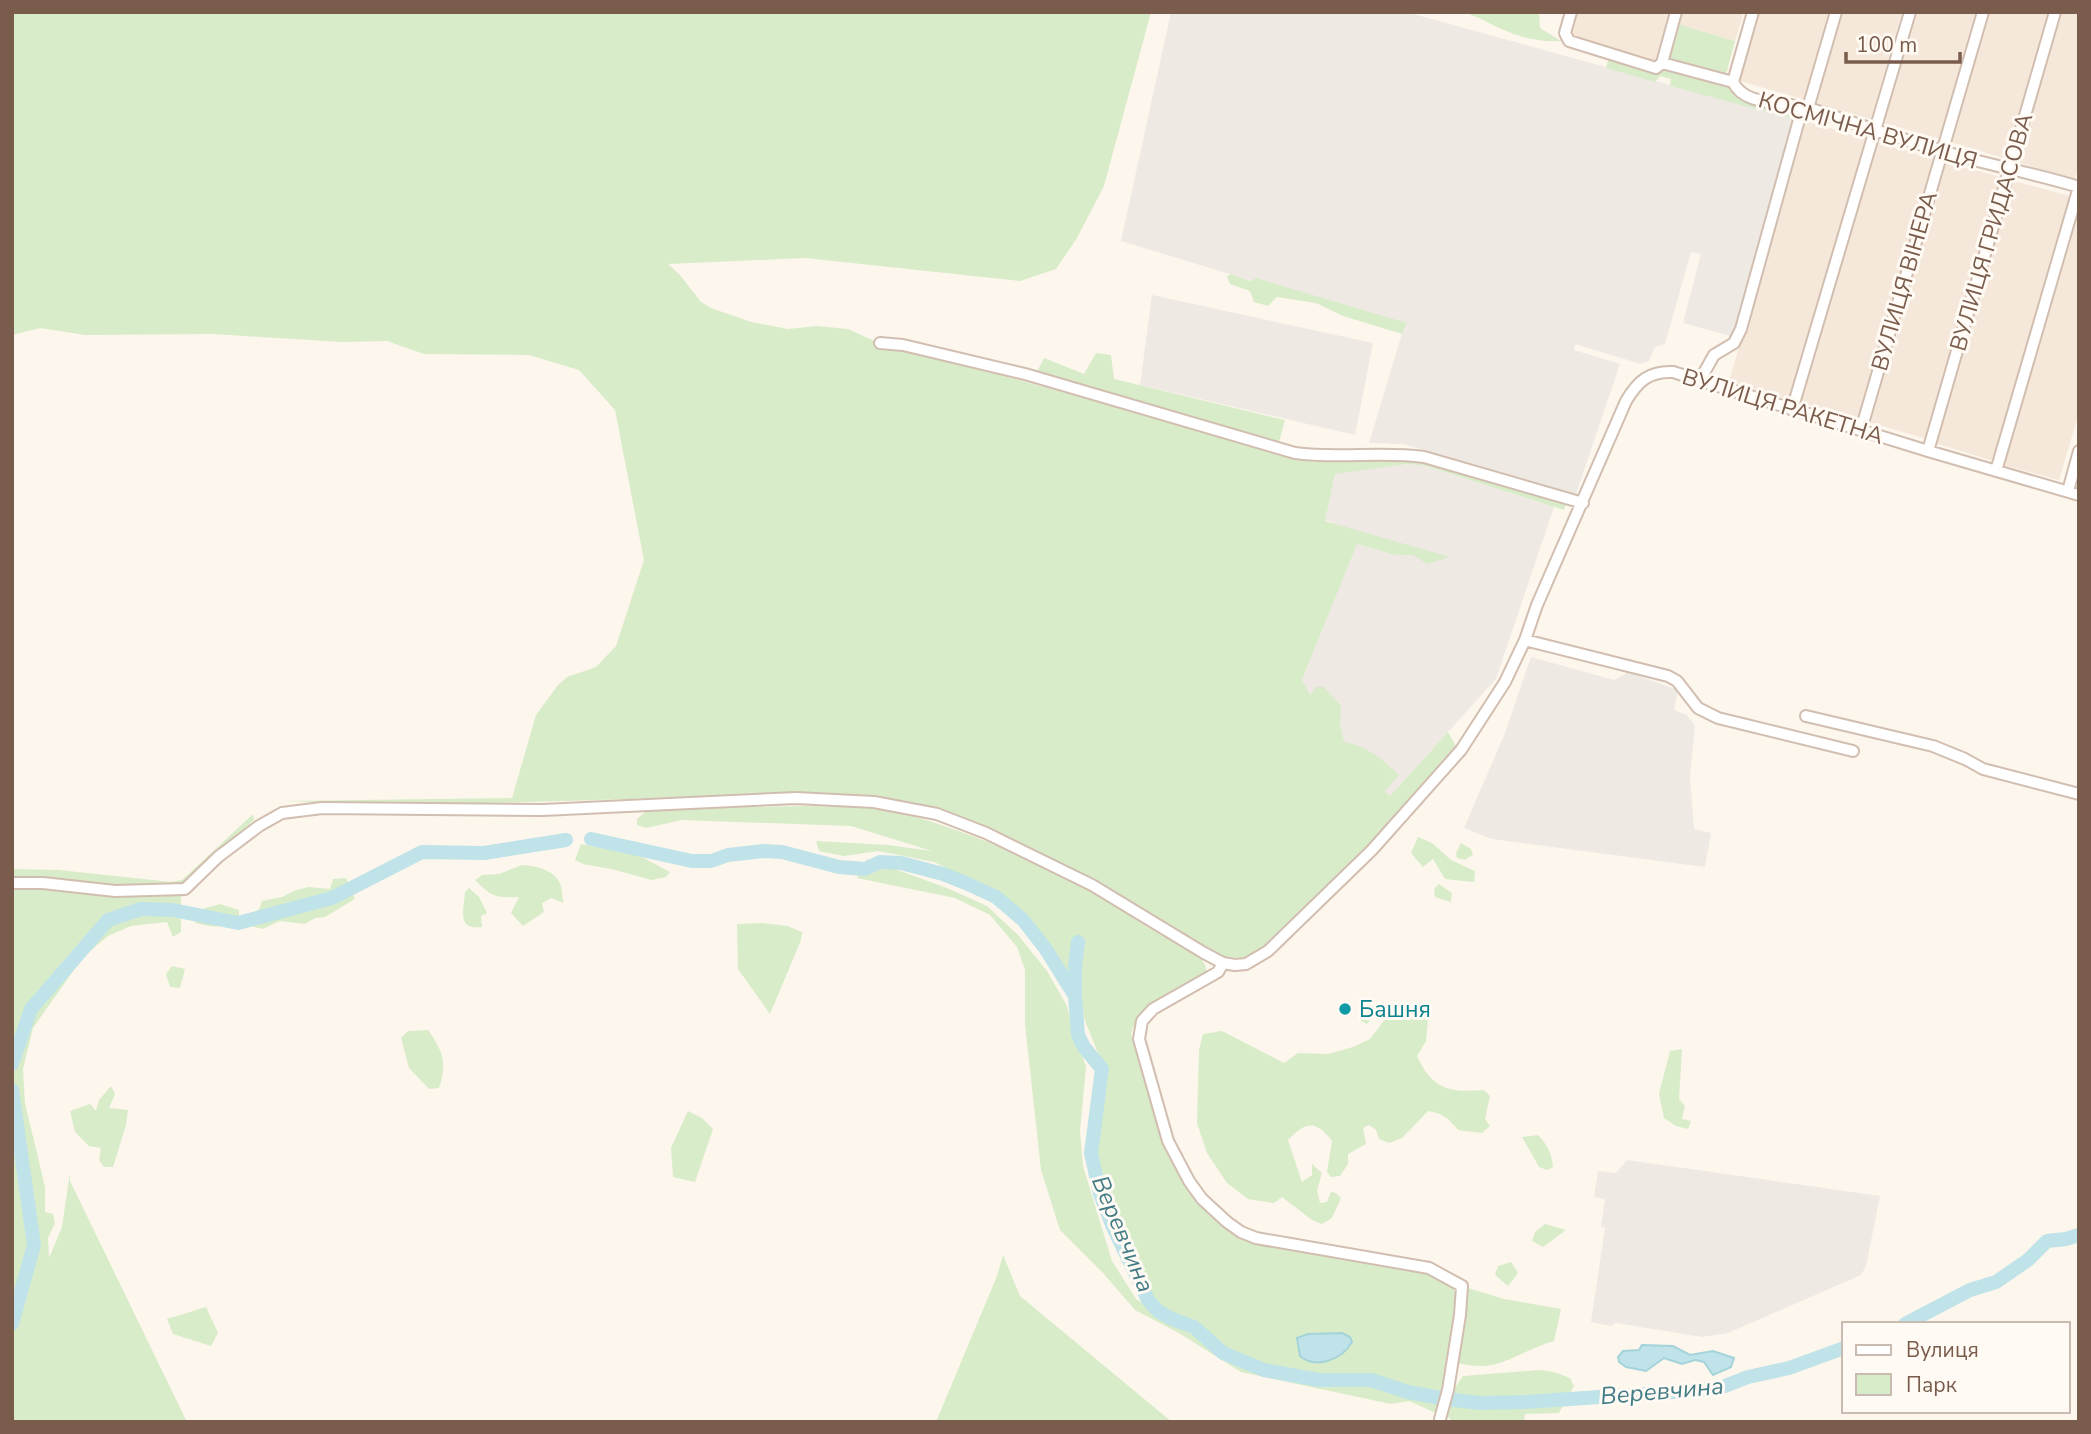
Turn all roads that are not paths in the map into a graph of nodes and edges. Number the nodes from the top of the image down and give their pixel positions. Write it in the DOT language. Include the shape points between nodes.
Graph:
graph roads {
  1 [pos="1571,12"];
  2 [pos="1676,12"];
  3 [pos="1753,12"];
  4 [pos="1836,12"];
  5 [pos="1910,12"];
  6 [pos="1983,12"];
  7 [pos="2055,12"];
  8 [pos="1661,64"];
  9 [pos="1733,82"];
  10 [pos="1805,108"];
  11 [pos="1877,129"];
  12 [pos="1942,151"];
  13 [pos="2009,169"];
  14 [pos="2079,187"];
  15 [pos="880,343"];
  16 [pos="1700,380"];
  17 [pos="1792,410"];
  18 [pos="1861,430"];
  19 [pos="1928,451"];
  20 [pos="2079,452"];
  21 [pos="1996,471"];
  22 [pos="2073,493"];
  23 [pos="1583,503"];
  24 [pos="1525,640"];
  25 [pos="1806,716"];
  26 [pos="1853,751"];
  27 [pos="2079,794"];
  28 [pos="12,883"];
  29 [pos="1223,963"];
  30 [pos="1440,1419"];
  1 -- 8 [label="street, КОСМІЧНА ВУЛИЦЯ" via="1567,39 1651,67"];
  2 -- 8 [label="street"];
  3 -- 9 [label="street"];
  4 -- 10 [label="street"];
  5 -- 11 [label="street"];
  6 -- 12 [label="street, ВУЛИЦЯ ВІНЕРА"];
  7 -- 13 [label="street, ВУЛИЦЯ ГРИДАСОВА"];
  8 -- 9 [label="street, КОСМІЧНА ВУЛИЦЯ"];
  9 -- 10 [label="street, КОСМІЧНА ВУЛИЦЯ" via="1754,99"];
  10 -- 11 [label="street, КОСМІЧНА ВУЛИЦЯ"];
  10 -- 16 [label="street" via="1741,329 1734,343 1714,355"];
  11 -- 12 [label="street, КОСМІЧНА ВУЛИЦЯ"];
  11 -- 17 [label="street"];
  12 -- 13 [label="street, КОСМІЧНА ВУЛИЦЯ"];
  12 -- 18 [label="street, ВУЛИЦЯ ВІНЕРА"];
  13 -- 14 [label="street, КОСМІЧНА ВУЛИЦЯ"];
  13 -- 19 [label="street, ВУЛИЦЯ ГРИДАСОВА"];
  14 -- 21 [label="street"];
  15 -- 23 [label="street" via="1025,374 1295,453 1424,457"];
  16 -- 17 [label="street, ВУЛИЦЯ РАКЕТНА"];
  16 -- 23 [label="street, ВУЛИЦЯ РАКЕТНА" via="1661,372 1639,382 1626,401"];
  17 -- 18 [label="street, ВУЛИЦЯ РАКЕТНА"];
  18 -- 19 [label="street, ВУЛИЦЯ РАКЕТНА"];
  19 -- 21 [label="street, ВУЛИЦЯ РАКЕТНА"];
  20 -- 22 [label="street"];
  21 -- 22 [label="street, ВУЛИЦЯ РАКЕТНА"];
  23 -- 24 [label="street, ВУЛИЦЯ РАКЕТНА"];
  24 -- 26 [label="street" via="1668,676 1698,708 1718,718"];
  24 -- 29 [label="street, ВУЛИЦЯ РАКЕТНА" via="1469,738 1405,816 1268,951 1246,964"];
  25 -- 27 [label="street" via="1933,746 1983,769"];
  28 -- 29 [label="street" via="115,891 185,889 259,826 282,813 322,808 543,810 796,799 874,802 937,814 986,833 1092,886"];
  29 -- 30 [label="street" via="1218,972 1153,1009 1139,1030 1142,1055 1177,1162 1202,1199 1241,1232 1429,1268 1462,1286"];
}
